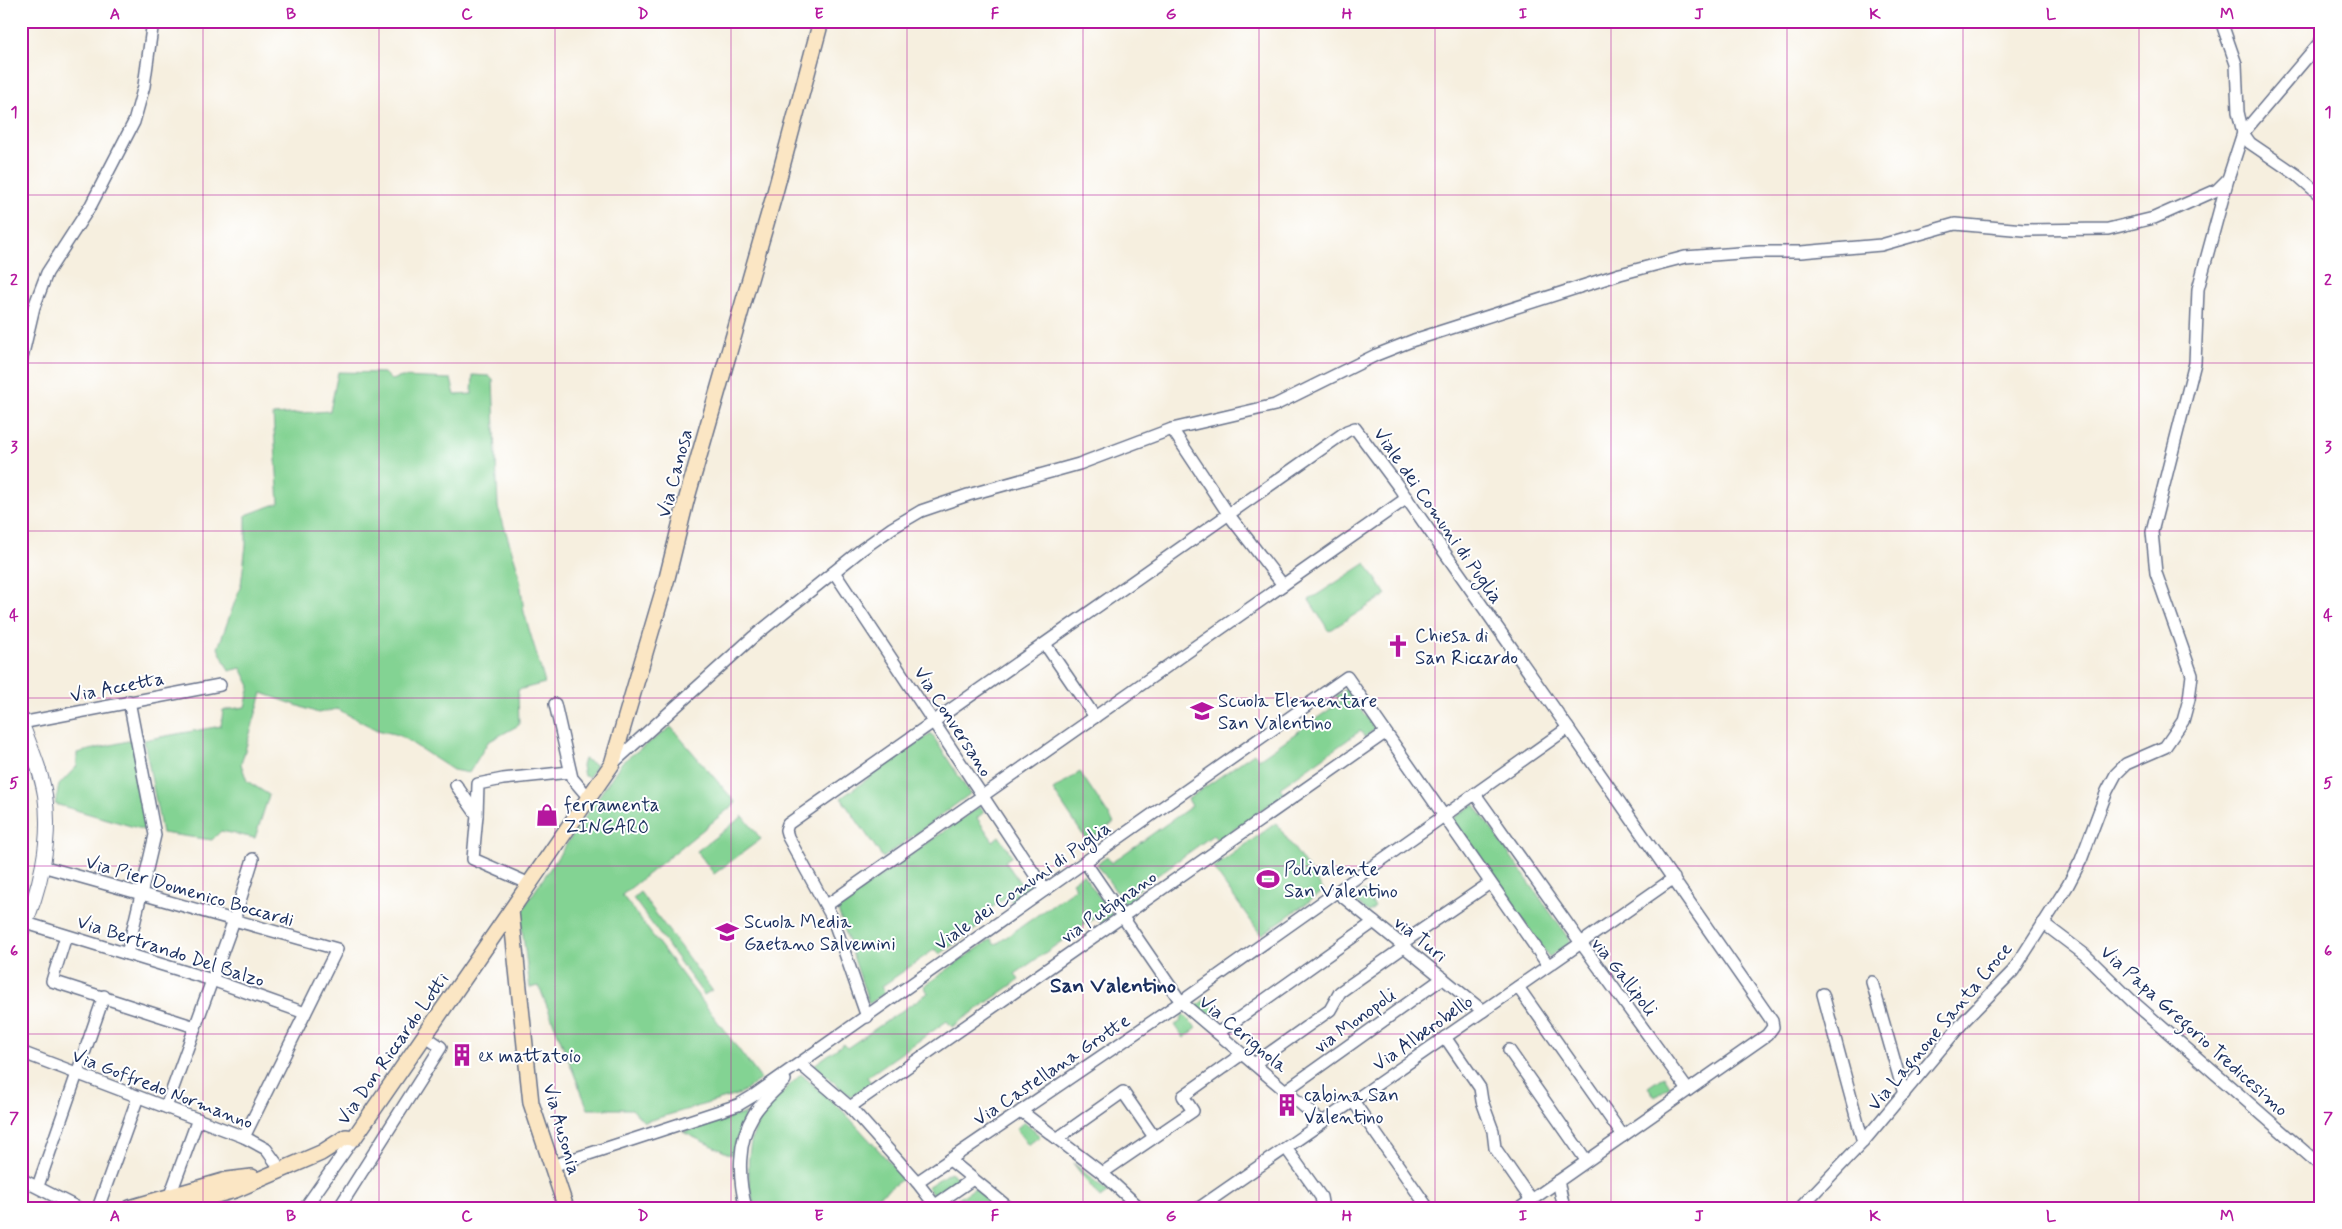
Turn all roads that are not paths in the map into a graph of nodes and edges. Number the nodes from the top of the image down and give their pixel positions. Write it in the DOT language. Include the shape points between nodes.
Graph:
graph roads {
  1 [pos="153,21"];
  2 [pos="821,21"];
  3 [pos="2221,21"];
  4 [pos="2321,42"];
  5 [pos="2243,133"];
  6 [pos="2228,179"];
  7 [pos="2321,196"];
  8 [pos="21,362"];
  9 [pos="1172,429"];
  10 [pos="1407,498"];
  11 [pos="1229,515"];
  12 [pos="834,572"];
  13 [pos="1283,585"];
  14 [pos="1045,644"];
  15 [pos="220,685"];
  16 [pos="130,701"];
  17 [pos="555,704"];
  18 [pos="1095,717"];
  19 [pos="934,722"];
  20 [pos="21,723"];
  21 [pos="1568,728"];
  22 [pos="1386,733"];
  23 [pos="612,764"];
  24 [pos="570,772"];
  25 [pos="456,785"];
  26 [pos="1474,794"];
  27 [pos="983,796"];
  28 [pos="589,798"];
  29 [pos="477,815"];
  30 [pos="1443,817"];
  31 [pos="253,859"];
  32 [pos="1085,862"];
  33 [pos="42,866"];
  34 [pos="1674,878"];
  35 [pos="1490,883"];
  36 [pos="530,884"];
  37 [pos="1045,890"];
  38 [pos="1337,892"];
  39 [pos="141,894"];
  40 [pos="827,905"];
  41 [pos="511,911"];
  42 [pos="1123,917"];
  43 [pos="234,920"];
  44 [pos="1374,922"];
  45 [pos="2043,923"];
  46 [pos="23,928"];
  47 [pos="66,936"];
  48 [pos="1581,943"];
  49 [pos="1403,946"];
  50 [pos="127,954"];
  51 [pos="1548,965"];
  52 [pos="1443,978"];
  53 [pos="212,980"];
  54 [pos="1872,982"];
  55 [pos="1518,987"];
  56 [pos="1824,994"];
  57 [pos="104,996"];
  58 [pos="1181,1002"];
  59 [pos="1483,1011"];
  60 [pos="306,1013"];
  61 [pos="867,1017"];
  62 [pos="195,1027"];
  63 [pos="1218,1034"];
  64 [pos="425,1036"];
  65 [pos="1445,1037"];
  66 [pos="1509,1050"];
  67 [pos="21,1052"];
  68 [pos="1242,1054"];
  69 [pos="800,1064"];
  70 [pos="1254,1064"];
  71 [pos="77,1074"];
  72 [pos="1688,1090"];
  73 [pos="1285,1091"];
  74 [pos="1904,1094"];
  75 [pos="138,1097"];
  76 [pos="1353,1101"];
  77 [pos="166,1107"];
  78 [pos="850,1107"];
  79 [pos="1021,1111"];
  80 [pos="198,1119"];
  81 [pos="1322,1122"];
  82 [pos="1623,1136"];
  83 [pos="244,1137"];
  84 [pos="1154,1137"];
  85 [pos="354,1138"];
  86 [pos="1058,1138"];
  87 [pos="1863,1142"];
  88 [pos="1286,1148"];
  89 [pos="950,1160"];
  90 [pos="1586,1160"];
  91 [pos="552,1166"];
  92 [pos="2321,1166"];
  93 [pos="275,1173"];
  94 [pos="1102,1173"];
  95 [pos="21,1179"];
  96 [pos="973,1179"];
  97 [pos="1558,1181"];
  98 [pos="917,1182"];
  99 [pos="38,1186"];
  100 [pos="1530,1200"];
  101 [pos="168,1203"];
  102 [pos="934,1207"];
  103 [pos="78,1208"];
  104 [pos="98,1208"];
  105 [pos="130,1208"];
  106 [pos="305,1208"];
  107 [pos="339,1208"];
  108 [pos="566,1208"];
  109 [pos="746,1208"];
  110 [pos="1009,1208"];
  111 [pos="1140,1208"];
  112 [pos="1199,1208"];
  113 [pos="1323,1208"];
  114 [pos="1428,1208"];
  115 [pos="1520,1208"];
  116 [pos="1564,1208"];
  117 [pos="1800,1208"];
  1 -- 8 [label="street" via="144,86 134,122 91,205 47,273 34,307"];
  2 -- 23 [label="main road, Via Canosa" via="667,578"];
  3 -- 5 [label="street" via="2236,64 2238,112"];
  4 -- 5 [label="street"];
  5 -- 6 [label="street, Via Lagnone Santa Croce"];
  5 -- 7 [label="street" via="2250,143"];
  6 -- 9 [label="street" via="2217,190 2154,218 2108,229 2024,230 1956,224 1881,245 1685,257 1620,274 1414,340 1376,355 1275,405"];
  6 -- 45 [label="street, Via Lagnone Santa Croce" via="2198,289 2195,363 2152,532 2156,573 2192,675 2189,699 2183,720 2165,747 2126,764 2116,774 2081,860"];
  9 -- 11 [label="street"];
  9 -- 12 [label="street" via="1079,464 921,511 892,528"];
  10 -- 11 [label="street, Viale dei Comuni di Puglia" via="1355,428"];
  10 -- 13 [label="street"];
  10 -- 21 [label="street, Viale dei Comuni di Puglia"];
  11 -- 13 [label="street"];
  11 -- 14 [label="street"];
  12 -- 19 [label="street, Via Conversano"];
  12 -- 23 [label="street" via="752,638"];
  13 -- 18 [label="street"];
  14 -- 18 [label="street"];
  14 -- 19 [label="street"];
  15 -- 16 [label="street, Via Accetta"];
  16 -- 20 [label="street, Via Accetta"];
  16 -- 39 [label="street" via="154,835"];
  17 -- 24 [label="street"];
  18 -- 27 [label="street"];
  19 -- 27 [label="street, Via Conversano"];
  19 -- 40 [label="street" via="788,824 788,837"];
  20 -- 33 [label="street" via="45,794 47,843"];
  21 -- 26 [label="street"];
  21 -- 34 [label="street, Viale dei Comuni di Puglia"];
  22 -- 30 [label="street, Viale dei Comuni di Puglia"];
  22 -- 32 [label="street, Viale dei Comuni di Puglia" via="1347,677"];
  22 -- 42 [label="street, via Putignano"];
  23 -- 28 [label="main road, Via Canosa"];
  24 -- 28 [label="street"];
  24 -- 29 [label="street" via="503,778 478,784"];
  25 -- 29 [label="street"];
  26 -- 30 [label="street, Via Castellana Grotte"];
  26 -- 48 [label="street"];
  27 -- 37 [label="street, Via Conversano"];
  27 -- 40 [label="street"];
  28 -- 36 [label="main road, Via Canosa"];
  29 -- 36 [label="street" via="473,859"];
  30 -- 35 [label="street, Viale dei Comuni di Puglia"];
  30 -- 38 [label="street, Via Castellana Grotte"];
  31 -- 43 [label="street"];
  32 -- 37 [label="street, Viale dei Comuni di Puglia"];
  32 -- 42 [label="street, Via Cerignola"];
  33 -- 39 [label="street, Via Pier Domenico Boccardi"];
  33 -- 46 [label="street"];
  34 -- 48 [label="street"];
  34 -- 72 [label="street, Viale dei Comuni di Puglia" via="1770,1017 1772,1027 1767,1035"];
  35 -- 49 [label="street"];
  35 -- 51 [label="street, Viale dei Comuni di Puglia"];
  36 -- 41 [label="main road, Via Canosa"];
  37 -- 61 [label="street, Viale dei Comuni di Puglia"];
  38 -- 44 [label="street, via Turi"];
  38 -- 58 [label="street, Via Castellana Grotte"];
  39 -- 43 [label="street, Via Pier Domenico Boccardi"];
  39 -- 50 [label="street"];
  40 -- 61 [label="street"];
  41 -- 64 [label="main road, Via Don Riccardo Lotti"];
  41 -- 91 [label="main road, Via Ausonia" via="532,1102"];
  42 -- 58 [label="street, Via Cerignola"];
  42 -- 78 [label="street, via Putignano"];
  43 -- 53 [label="street"];
  43 -- 60 [label="street, Via Pier Domenico Boccardi" via="337,949"];
  44 -- 49 [label="street, via Turi"];
  44 -- 63 [label="street"];
  45 -- 74 [label="street, Via Lagnone Santa Croce" via="2013,971 1965,1020"];
  45 -- 92 [label="street, Via Papa Gregorio Tredicesimo" via="2084,954 2131,1000"];
  46 -- 47 [label="street, Via Bertrando Del Balzo"];
  47 -- 50 [label="street, Via Bertrando Del Balzo"];
  47 -- 57 [label="street" via="52,981"];
  48 -- 51 [label="street, via Gallipoli"];
  48 -- 72 [label="street, via Gallipoli"];
  49 -- 52 [label="street, via Turi"];
  49 -- 70 [label="street" via="1340,992 1330,1010"];
  50 -- 53 [label="street, Via Bertrando Del Balzo"];
  51 -- 55 [label="street, via Gallipoli"];
  52 -- 59 [label="street, via Turi"];
  52 -- 73 [label="street, via Monopoli"];
  53 -- 60 [label="street, Via Bertrando Del Balzo"];
  53 -- 62 [label="street"];
  54 -- 74 [label="street"];
  55 -- 59 [label="street, Via Alberobello"];
  55 -- 82 [label="street"];
  56 -- 87 [label="street"];
  57 -- 62 [label="street"];
  57 -- 71 [label="street"];
  58 -- 63 [label="street, Via Cerignola"];
  58 -- 79 [label="street, Via Castellana Grotte"];
  59 -- 65 [label="street, Via Alberobello"];
  60 -- 83 [label="street"];
  61 -- 69 [label="street, Viale dei Comuni di Puglia"];
  62 -- 77 [label="street"];
  63 -- 68 [label="street, Via Cerignola"];
  64 -- 85 [label="main road, Via Don Riccardo Lotti"];
  64 -- 107 [label="street" via="441,1047"];
  65 -- 76 [label="street, Via Alberobello"];
  65 -- 100 [label="street" via="1480,1088 1495,1148"];
  66 -- 90 [label="street"];
  67 -- 71 [label="street, Via Goffredo Normanno"];
  68 -- 70 [label="street, Via Cerignola"];
  68 -- 84 [label="street" via="1183,1096 1192,1110"];
  69 -- 78 [label="street"];
  69 -- 91 [label="street, Viale dei Comuni di Puglia" via="738,1105"];
  69 -- 109 [label="street" via="753,1116 741,1156 740,1176"];
  70 -- 73 [label="street, Via Cerignola"];
  71 -- 75 [label="street, Via Goffredo Normanno"];
  71 -- 99 [label="street"];
  72 -- 82 [label="street"];
  73 -- 81 [label="street, Via Cerignola"];
  74 -- 87 [label="street, Via Lagnone Santa Croce"];
  75 -- 77 [label="street, Via Goffredo Normanno"];
  75 -- 104 [label="street"];
  76 -- 81 [label="street, Via Alberobello"];
  76 -- 114 [label="street"];
  77 -- 80 [label="street, Via Goffredo Normanno"];
  78 -- 98 [label="street"];
  79 -- 86 [label="street"];
  79 -- 89 [label="street, Via Castellana Grotte"];
  80 -- 83 [label="street, Via Goffredo Normanno"];
  80 -- 101 [label="street"];
  81 -- 88 [label="street, Via Alberobello"];
  82 -- 90 [label="street"];
  83 -- 93 [label="street, Via Goffredo Normanno" via="266,1149"];
  84 -- 86 [label="street" via="1123,1092"];
  84 -- 94 [label="street"];
  85 -- 93 [label="main road" via="346,1137 320,1153"];
  85 -- 106 [label="street, Via Don Riccardo Lotti"];
  86 -- 94 [label="street"];
  87 -- 117 [label="street, Via Lagnone Santa Croce"];
  88 -- 112 [label="street, Via Alberobello"];
  88 -- 113 [label="street" via="1321,1197"];
  89 -- 96 [label="street"];
  89 -- 98 [label="street, Via Castellana Grotte"];
  90 -- 97 [label="street"];
  91 -- 108 [label="main road, Via Ausonia"];
  93 -- 101 [label="main road" via="227,1180"];
  94 -- 111 [label="street"];
  95 -- 99 [label="street"];
  96 -- 102 [label="street"];
  96 -- 110 [label="street"];
  97 -- 100 [label="street"];
  97 -- 116 [label="street"];
  98 -- 102 [label="street"];
  99 -- 103 [label="street"];
  100 -- 115 [label="street"];
  101 -- 105 [label="main road"];
}
